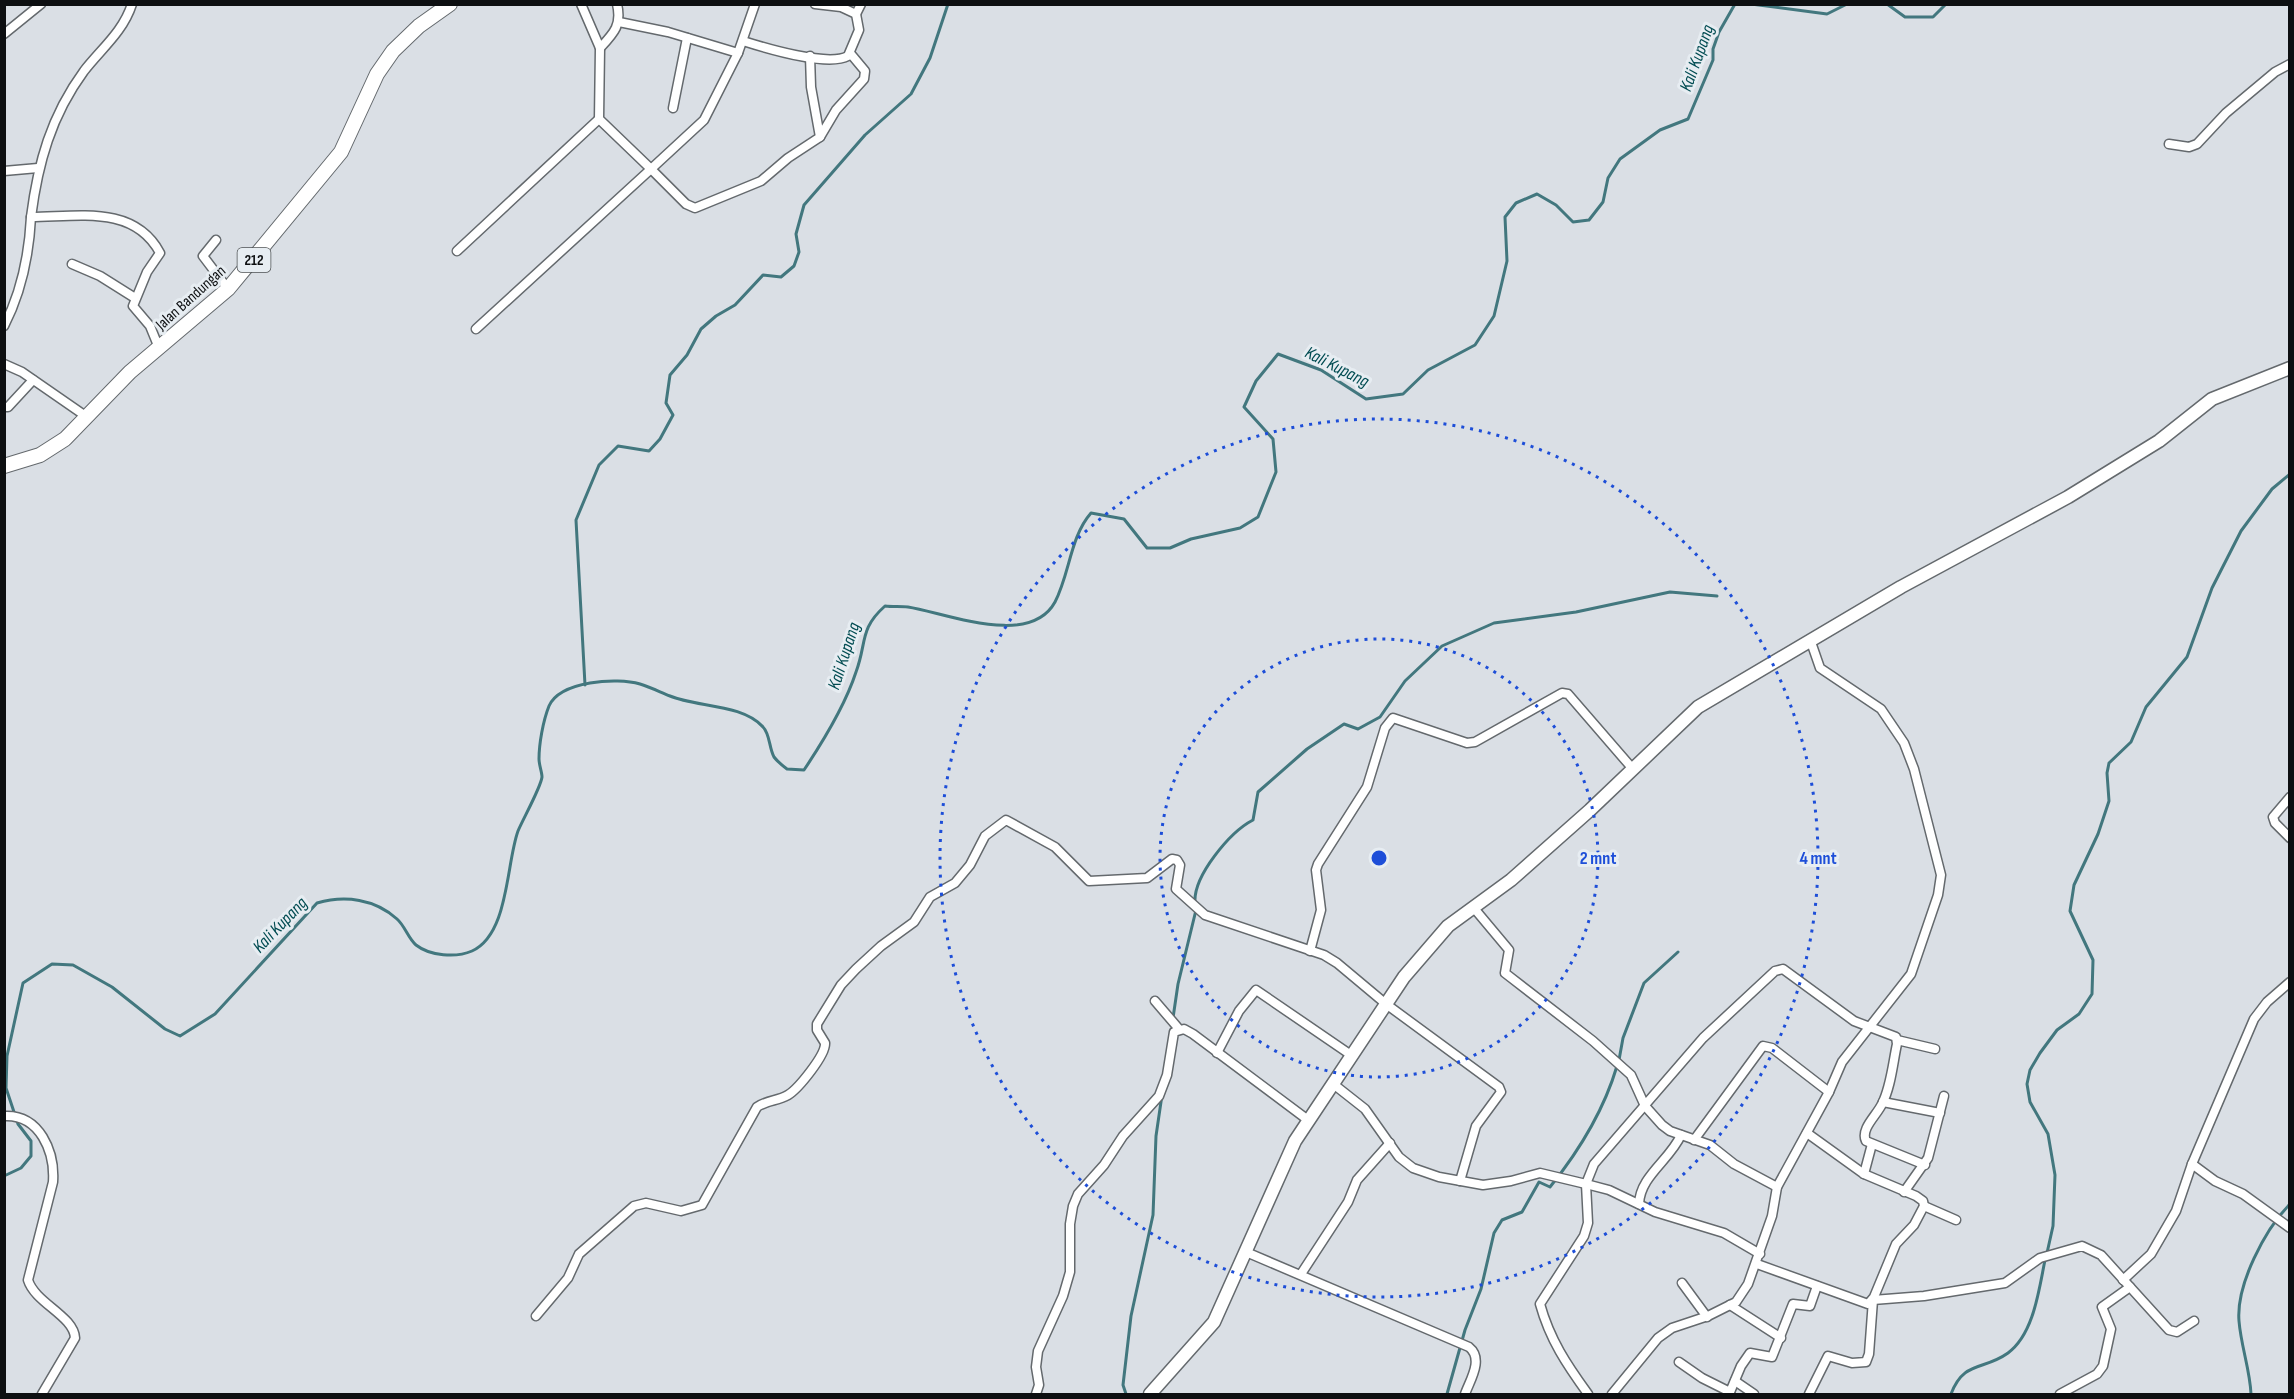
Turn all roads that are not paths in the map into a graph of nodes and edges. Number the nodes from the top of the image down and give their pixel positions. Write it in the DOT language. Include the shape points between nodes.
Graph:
graph roads {
  1 [pos="41,4"];
  2 [pos="132,4"];
  3 [pos="450,4"];
  4 [pos="581,4"];
  5 [pos="617,4"];
  6 [pos="755,4"];
  7 [pos="815,4"];
  8 [pos="861,4"];
  9 [pos="856,14"];
  10 [pos="619,22"];
  11 [pos="4,34"];
  12 [pos="687,38"];
  13 [pos="743,41"];
  14 [pos="600,48"];
  15 [pos="850,53"];
  16 [pos="738,54"];
  17 [pos="810,56"];
  18 [pos="2289,64"];
  19 [pos="673,108"];
  20 [pos="599,118"];
  21 [pos="820,137"];
  22 [pos="2169,144"];
  23 [pos="38,168"];
  24 [pos="651,169"];
  25 [pos="4,171"];
  26 [pos="31,217"];
  27 [pos="216,240"];
  28 [pos="457,251"];
  29 [pos="72,264"];
  30 [pos="228,289"];
  31 [pos="135,298"];
  32 [pos="7,316"];
  33 [pos="4,326"];
  34 [pos="476,328"];
  35 [pos="159,348"];
  36 [pos="4,364"];
  37 [pos="2289,368"];
  38 [pos="33,380"];
  39 [pos="4,407"];
  40 [pos="87,417"];
  41 [pos="4,466"];
  42 [pos="1811,642"];
  43 [pos="1632,768"];
  44 [pos="2289,797"];
  45 [pos="2289,838"];
  46 [pos="1473,908"];
  47 [pos="1310,951"];
  48 [pos="2289,982"];
  49 [pos="1155,1001"];
  50 [pos="1386,1004"];
  51 [pos="1867,1028"];
  52 [pos="1179,1029"];
  53 [pos="1897,1040"];
  54 [pos="1935,1049"];
  55 [pos="1216,1053"];
  56 [pos="1351,1055"];
  57 [pos="1332,1083"];
  58 [pos="1829,1092"];
  59 [pos="1944,1096"];
  60 [pos="1884,1102"];
  61 [pos="1645,1106"];
  62 [pos="1940,1113"];
  63 [pos="11,1116"];
  64 [pos="1308,1120"];
  65 [pos="1807,1133"];
  66 [pos="1681,1135"];
  67 [pos="1694,1140"];
  68 [pos="1390,1143"];
  69 [pos="1872,1144"];
  70 [pos="2192,1164"];
  71 [pos="1925,1165"];
  72 [pos="1864,1174"];
  73 [pos="1460,1181"];
  74 [pos="1586,1184"];
  75 [pos="1777,1187"];
  76 [pos="1904,1192"];
  77 [pos="1639,1204"];
  78 [pos="1924,1206"];
  79 [pos="1956,1220"];
  80 [pos="2289,1228"];
  81 [pos="1246,1252"];
  82 [pos="1760,1254"];
  83 [pos="1757,1264"];
  84 [pos="1300,1274"];
  85 [pos="2123,1280"];
  86 [pos="1682,1283"];
  87 [pos="1817,1286"];
  88 [pos="2130,1287"];
  89 [pos="1873,1300"];
  90 [pos="1730,1305"];
  91 [pos="536,1316"];
  92 [pos="1707,1317"];
  93 [pos="2194,1321"];
  94 [pos="1781,1338"];
  95 [pos="1679,1362"];
  96 [pos="1735,1381"];
  97 [pos="1730,1393"];
  98 [pos="42,1395"];
  99 [pos="1036,1395"];
  100 [pos="1150,1395"];
  101 [pos="1465,1395"];
  102 [pos="1588,1395"];
  103 [pos="1612,1395"];
  104 [pos="1754,1395"];
  105 [pos="1809,1395"];
  106 [pos="2060,1395"];
  1 -- 11 [label="street"];
  2 -- 23 [label="street" via="123,25 83,72 64,104"];
  3 -- 30 [label="main road, Jalan Bandungan / 212" via="393,51 376,74 341,152"];
  4 -- 14 [label="street"];
  5 -- 10 [label="street"];
  6 -- 13 [label="street"];
  7 -- 9 [label="street" via="841,7"];
  8 -- 9 [label="street"];
  9 -- 15 [label="street" via="859,30"];
  10 -- 12 [label="street"];
  10 -- 14 [label="street"];
  12 -- 16 [label="street"];
  12 -- 19 [label="street"];
  13 -- 16 [label="street"];
  13 -- 17 [label="street" via="778,53"];
  14 -- 20 [label="street"];
  15 -- 17 [label="street" via="843,59"];
  15 -- 21 [label="street" via="865,71 864,79 836,110"];
  16 -- 24 [label="street" via="704,120"];
  17 -- 21 [label="street"];
  18 -- 22 [label="street" via="2226,113 2194,146"];
  20 -- 24 [label="street"];
  20 -- 28 [label="street"];
  21 -- 24 [label="street" via="761,181 695,208"];
  23 -- 25 [label="street"];
  23 -- 26 [label="street"];
  24 -- 34 [label="street"];
  26 -- 31 [label="street" via="83,214 114,218 139,230 160,253"];
  26 -- 32 [label="street" via="25,272"];
  27 -- 30 [label="street" via="203,256"];
  29 -- 31 [label="street"];
  30 -- 35 [label="main road, Jalan Bandungan / 212"];
  31 -- 35 [label="street" via="134,309 150,327"];
  32 -- 33 [label="street"];
  35 -- 40 [label="main road, Jalan Bandungan / 212"];
  36 -- 38 [label="street"];
  37 -- 42 [label="street" via="2212,399 2159,441 2068,497"];
  38 -- 39 [label="street" via="27,390"];
  38 -- 40 [label="street"];
  40 -- 41 [label="main road, Jalan Bandungan / 212" via="51,450"];
  42 -- 43 [label="street" via="1693,710"];
  42 -- 51 [label="street" via="1821,668 1881,709 1904,743 1941,875 1915,966"];
  43 -- 46 [label="street" via="1529,864"];
  43 -- 47 [label="street" via="1568,694 1562,693 1475,742 1467,743 1393,718 1385,728 1367,787 1318,864 1321,910"];
  44 -- 45 [label="street" via="2274,813 2273,820"];
  46 -- 50 [label="street" via="1439,936"];
  46 -- 61 [label="street" via="1509,950 1505,973 1631,1074"];
  47 -- 50 [label="street" via="1337,963"];
  47 -- 91 [label="street" via="1205,915 1176,889 1180,865 1177,860 1172,859 1147,878 1095,883 1055,847 1010,822 1002,822 985,836 955,883 930,897 914,922 869,956 841,985 817,1024 825,1043 823,1053 788,1095 757,1107 702,1205 681,1211 646,1203 634,1206 579,1254 568,1278"];
  48 -- 70 [label="street" via="2254,1019"];
  49 -- 52 [label="street"];
  50 -- 56 [label="street"];
  50 -- 73 [label="street" via="1502,1089 1476,1126"];
  51 -- 53 [label="street" via="1893,1035"];
  51 -- 58 [label="street" via="1842,1062"];
  51 -- 61 [label="street" via="1779,969 1703,1038"];
  52 -- 55 [label="street"];
  52 -- 99 [label="street" via="1172,1038 1166,1082 1159,1096 1123,1136 1072,1206 1068,1279 1038,1350"];
  53 -- 54 [label="street"];
  53 -- 60 [label="street"];
  55 -- 56 [label="street" via="1239,1011 1256,990"];
  55 -- 64 [label="street"];
  56 -- 57 [label="street"];
  57 -- 64 [label="street"];
  57 -- 68 [label="street" via="1365,1109"];
  58 -- 65 [label="street"];
  58 -- 67 [label="street" via="1772,1048 1763,1046"];
  59 -- 62 [label="street"];
  60 -- 62 [label="street"];
  60 -- 69 [label="street" via="1865,1130 1864,1138"];
  61 -- 66 [label="street" via="1662,1125"];
  61 -- 74 [label="street" via="1594,1164"];
  62 -- 71 [label="street"];
  63 -- 98 [label="street" via="42,1133 54,1166 28,1280 75,1333 74,1343"];
  64 -- 81 [label="street"];
  65 -- 72 [label="street"];
  65 -- 75 [label="street"];
  66 -- 67 [label="street"];
  66 -- 77 [label="street" via="1674,1151 1646,1181"];
  67 -- 75 [label="street" via="1710,1145 1734,1164"];
  68 -- 73 [label="street" via="1413,1168"];
  68 -- 84 [label="street" via="1357,1180 1348,1203"];
  69 -- 71 [label="street"];
  69 -- 72 [label="street"];
  70 -- 80 [label="street"];
  70 -- 85 [label="street" via="2181,1199 2158,1245"];
  71 -- 76 [label="street"];
  72 -- 76 [label="street"];
  73 -- 74 [label="street" via="1483,1185 1540,1173"];
  74 -- 77 [label="street"];
  74 -- 102 [label="street" via="1587,1230 1540,1304 1560,1356"];
  75 -- 82 [label="street"];
  76 -- 78 [label="street" via="1923,1201"];
  77 -- 82 [label="street" via="1731,1236"];
  78 -- 79 [label="street"];
  78 -- 89 [label="street" via="1914,1225 1896,1244"];
  81 -- 84 [label="street"];
  81 -- 100 [label="street" via="1214,1322"];
  82 -- 83 [label="street"];
  83 -- 87 [label="street"];
  83 -- 90 [label="street" via="1748,1284"];
  84 -- 101 [label="street" via="1469,1347 1477,1360"];
  85 -- 88 [label="street"];
  85 -- 89 [label="street" via="2092,1249 2082,1246 2040,1258 1997,1285"];
  86 -- 92 [label="street"];
  87 -- 89 [label="street" via="1862,1303"];
  87 -- 94 [label="street" via="1810,1306 1793,1304"];
  88 -- 93 [label="street" via="2173,1332"];
  88 -- 106 [label="street" via="2102,1306 2111,1329 2103,1366 2097,1374"];
  89 -- 105 [label="street" via="1866,1362 1852,1363 1828,1356"];
  90 -- 92 [label="street"];
  90 -- 94 [label="street"];
  92 -- 103 [label="street" via="1672,1328 1658,1338"];
  94 -- 96 [label="street" via="1772,1357 1750,1353"];
  95 -- 97 [label="street"];
  96 -- 97 [label="street"];
  96 -- 104 [label="street"];
}
